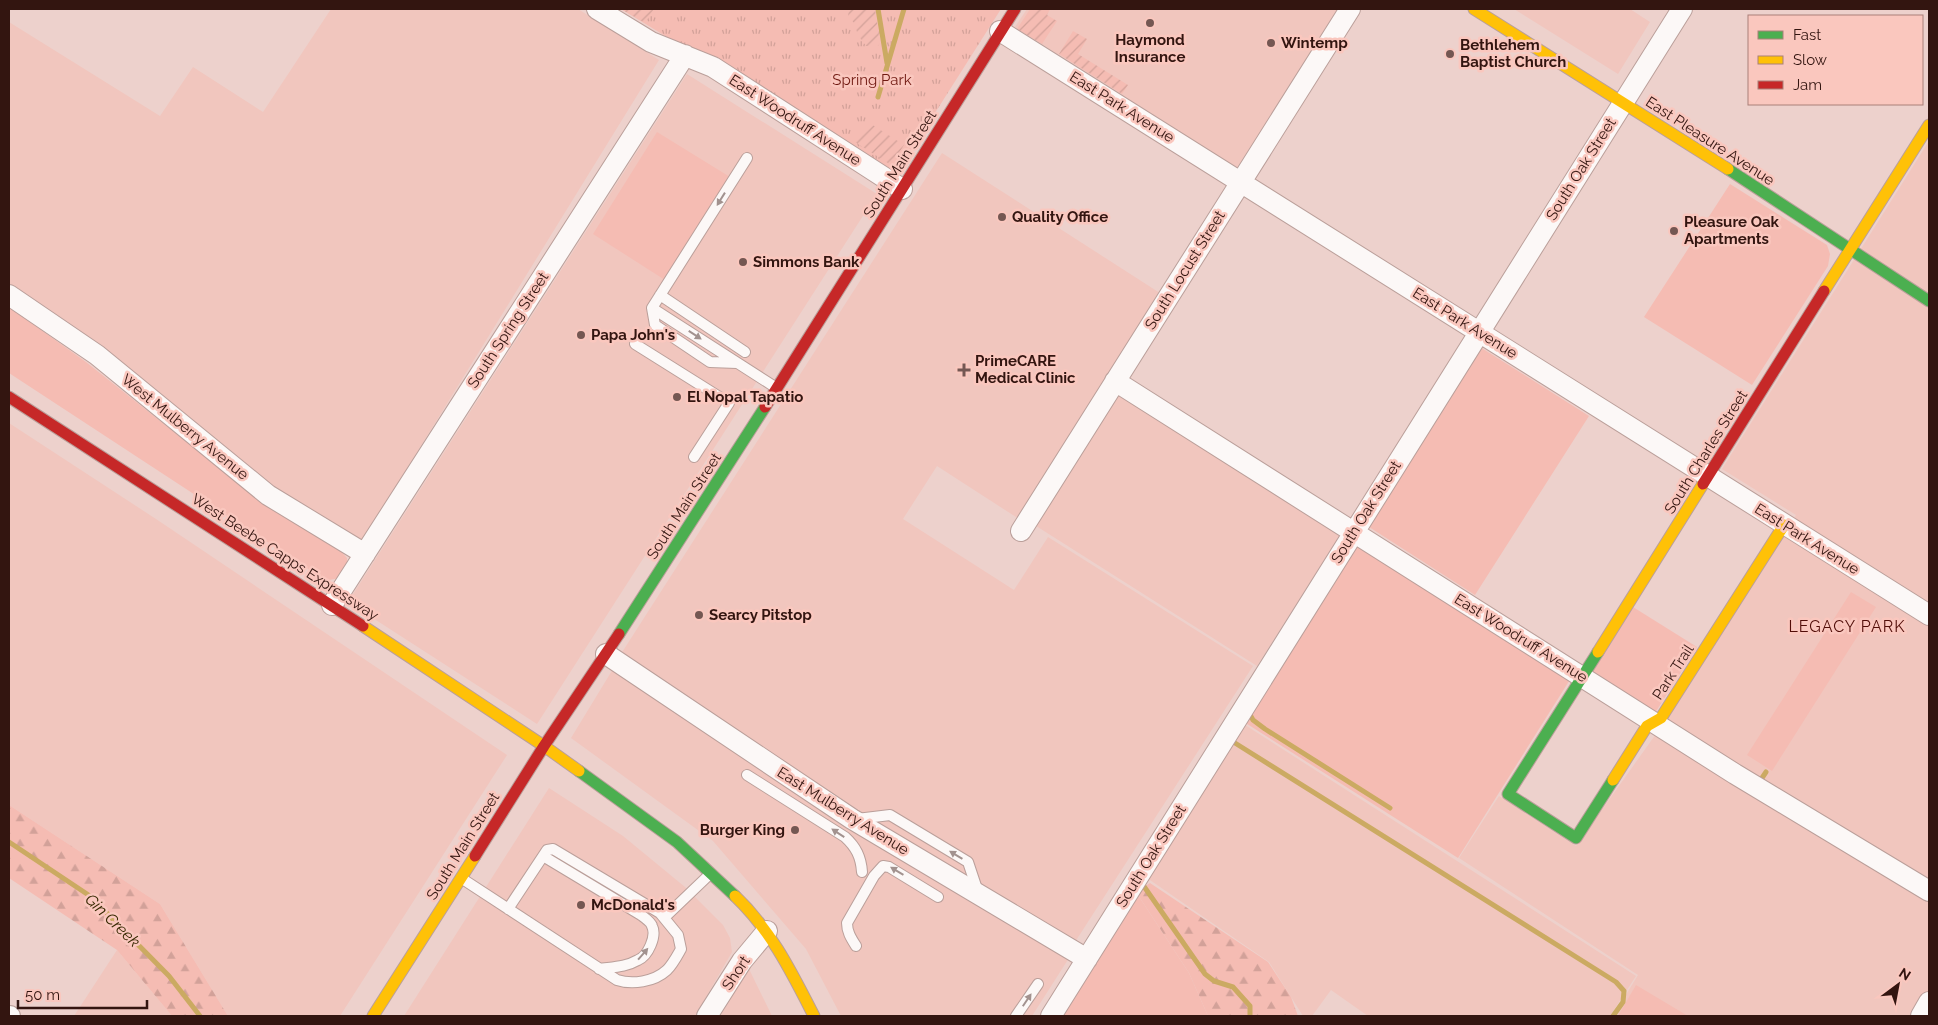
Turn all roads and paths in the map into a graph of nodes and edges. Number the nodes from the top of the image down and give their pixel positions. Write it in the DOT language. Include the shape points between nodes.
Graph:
graph roads {
  1 [pos="598,9"];
  2 [pos="1015,9"];
  3 [pos="1350,9"];
  4 [pos="1474,9"];
  5 [pos="1682,9"];
  6 [pos="1000,31"];
  7 [pos="685,56"];
  8 [pos="1623,103"];
  9 [pos="1929,125"];
  10 [pos="747,158"];
  11 [pos="1241,182"];
  12 [pos="902,188"];
  13 [pos="1851,250"];
  14 [pos="9,295"];
  15 [pos="660,295"];
  16 [pos="1929,301"];
  17 [pos="652,308"];
  18 [pos="1479,332"];
  19 [pos="635,344"];
  20 [pos="745,352"];
  21 [pos="738,364"];
  22 [pos="1115,381"];
  23 [pos="777,388"];
  24 [pos="9,397"];
  25 [pos="694,457"];
  26 [pos="1707,478"];
  27 [pos="1784,525"];
  28 [pos="1021,531"];
  29 [pos="1354,532"];
  30 [pos="365,554"];
  31 [pos="332,605"];
  32 [pos="1929,615"];
  33 [pos="606,654"];
  34 [pos="1582,676"];
  35 [pos="1654,722"];
  36 [pos="544,746"];
  37 [pos="746,774"];
  38 [pos="1508,794"];
  39 [pos="544,856"];
  40 [pos="862,872"];
  41 [pos="711,874"];
  42 [pos="460,878"];
  43 [pos="1929,890"];
  44 [pos="938,897"];
  45 [pos="508,909"];
  46 [pos="664,918"];
  47 [pos="766,931"];
  48 [pos="856,946"];
  49 [pos="1087,959"];
  50 [pos="599,969"];
  51 [pos="1038,984"];
  52 [pos="1929,1002"];
  53 [pos="373,1016"];
  54 [pos="707,1016"];
  55 [pos="814,1016"];
  56 [pos="1016,1016"];
  57 [pos="1051,1016"];
  58 [pos="1921,1016"];
  1 -- 7 [label="street, East Woodruff Avenue" via="651,42"];
  2 -- 6 [label="main road, South Main Street"];
  3 -- 11 [label="street, South Locust Street"];
  4 -- 8 [label="main road, East Pleasure Avenue"];
  5 -- 8 [label="street, South Oak Street"];
  6 -- 11 [label="street, East Park Avenue"];
  6 -- 12 [label="main road, South Main Street"];
  7 -- 12 [label="street, East Woodruff Avenue" via="713,67"];
  7 -- 30 [label="street, South Spring Street"];
  8 -- 13 [label="main road, East Pleasure Avenue"];
  8 -- 18 [label="street, South Oak Street"];
  9 -- 13 [label="main road, South Charles Street"];
  10 -- 15 [label="lane, one-way"];
  11 -- 18 [label="street, East Park Avenue"];
  11 -- 22 [label="street, South Locust Street"];
  12 -- 23 [label="main road, South Main Street"];
  13 -- 16 [label="main road, East Pleasure Avenue"];
  13 -- 26 [label="main road, South Charles Street"];
  14 -- 30 [label="street, West Mulberry Avenue" via="97,355 268,495"];
  15 -- 17 [label="lane"];
  15 -- 20 [label="lane"];
  17 -- 21 [label="lane, one-way"];
  17 -- 21 [label="lane" via="655,325 710,362"];
  18 -- 26 [label="street, East Park Avenue"];
  18 -- 29 [label="street, South Oak Street"];
  19 -- 25 [label="lane" via="728,403"];
  21 -- 23 [label="lane"];
  22 -- 28 [label="street, South Locust Street"];
  22 -- 29 [label="street, East Woodruff Avenue"];
  23 -- 33 [label="main road, South Main Street"];
  24 -- 31 [label="main road, West Beebe Capps Expressway"];
  26 -- 27 [label="street, East Park Avenue"];
  26 -- 34 [label="main road, South Charles Street"];
  27 -- 32 [label="street, East Park Avenue"];
  27 -- 35 [label="main road, Park Trail" via="1661,718"];
  29 -- 34 [label="street, East Woodruff Avenue"];
  29 -- 49 [label="street, South Oak Street"];
  30 -- 31 [label="street, South Spring Street"];
  31 -- 36 [label="main road, West Beebe Capps Expressway"];
  33 -- 36 [label="main road, South Main Street"];
  33 -- 49 [label="street, East Mulberry Avenue" via="852,819"];
  34 -- 35 [label="street, East Woodruff Avenue"];
  34 -- 38 [label="main road, South Charles Street"];
  35 -- 38 [label="main road, Park Trail" via="1647,726 1576,838"];
  35 -- 43 [label="street, East Woodruff Avenue" via="1796,812"];
  36 -- 41 [label="main road, West Beebe Capps Expressway" via="677,842"];
  36 -- 42 [label="main road, South Main Street"];
  40 -- 37 [label="lane, one-way" via="860,855 854,844"];
  39 -- 45 [label="lane"];
  39 -- 46 [label="lane" via="547,850 560,852"];
  50 -- 39 [label="lane, one-way" via="640,960 652,940 652,924"];
  41 -- 46 [label="lane"];
  41 -- 47 [label="main road, West Beebe Capps Expressway"];
  42 -- 45 [label="lane"];
  42 -- 53 [label="main road, South Main Street"];
  44 -- 48 [label="lane, one-way" via="890,867 883,866 847,923"];
  45 -- 50 [label="lane"];
  46 -- 50 [label="lane" via="678,935 681,949 666,971 644,981 627,983"];
  47 -- 54 [label="street, Short" via="742,961"];
  47 -- 55 [label="main road, West Beebe Capps Expressway"];
  49 -- 57 [label="street, South Oak Street"];
  56 -- 51 [label="lane, one-way"];
  52 -- 58 [label="street"];
}
